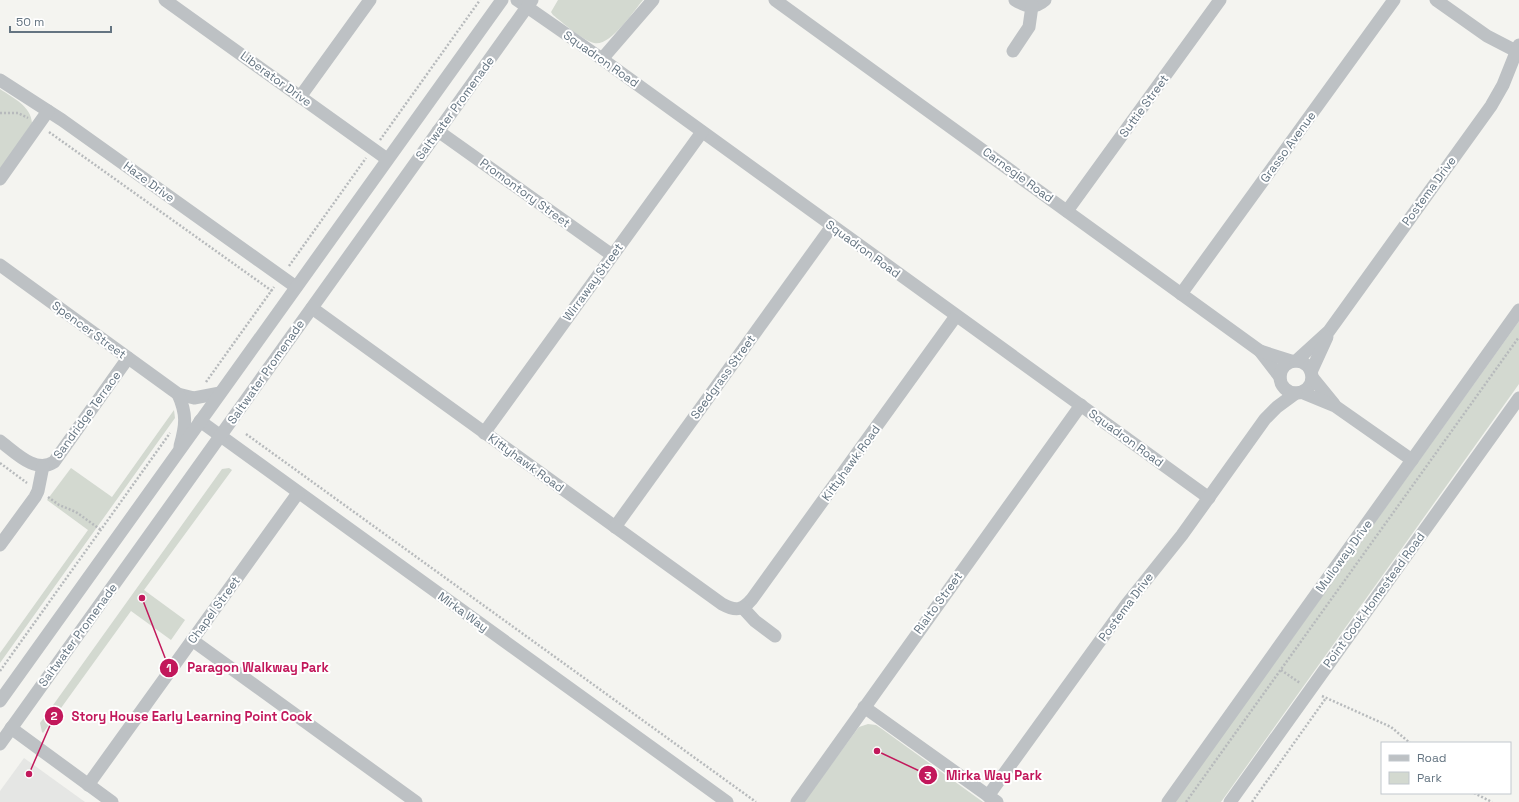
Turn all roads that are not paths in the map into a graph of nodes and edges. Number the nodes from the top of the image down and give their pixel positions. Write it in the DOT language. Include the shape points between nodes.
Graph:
graph roads {
  1 [pos="370,0"];
  2 [pos="502,0"];
  3 [pos="653,0"];
  4 [pos="775,0"];
  5 [pos="1016,0"];
  6 [pos="1045,0"];
  7 [pos="1220,0"];
  8 [pos="1394,0"];
  9 [pos="1436,0"];
  10 [pos="173,2"];
  11 [pos="526,2"];
  12 [pos="1032,6"];
  13 [pos="1518,48"];
  14 [pos="1013,52"];
  15 [pos="602,59"];
  16 [pos="0,80"];
  17 [pos="300,96"];
  18 [pos="48,111"];
  19 [pos="438,131"];
  20 [pos="702,132"];
  21 [pos="388,159"];
  22 [pos="0,179"];
  23 [pos="1067,212"];
  24 [pos="832,226"];
  25 [pos="612,255"];
  26 [pos="0,265"];
  27 [pos="296,287"];
  28 [pos="1181,294"];
  29 [pos="312,308"];
  30 [pos="1519,310"];
  31 [pos="956,316"];
  32 [pos="1329,331"];
  33 [pos="1260,351"];
  34 [pos="128,358"];
  35 [pos="1293,361"];
  36 [pos="1312,374"];
  37 [pos="1280,380"];
  38 [pos="220,393"];
  39 [pos="1299,393"];
  40 [pos="178,394"];
  41 [pos="1519,398"];
  42 [pos="1081,405"];
  43 [pos="1335,406"];
  44 [pos="1265,419"];
  45 [pos="200,421"];
  46 [pos="484,433"];
  47 [pos="220,437"];
  48 [pos="0,441"];
  49 [pos="177,453"];
  50 [pos="1412,460"];
  51 [pos="42,466"];
  52 [pos="298,493"];
  53 [pos="1209,498"];
  54 [pos="615,527"];
  55 [pos="0,546"];
  56 [pos="743,608"];
  57 [pos="775,636"];
  58 [pos="192,640"];
  59 [pos="0,701"];
  60 [pos="864,707"];
  61 [pos="11,728"];
  62 [pos="0,744"];
  63 [pos="88,785"];
  64 [pos="992,799"];
  65 [pos="112,802"];
  66 [pos="416,802"];
  67 [pos="727,802"];
  68 [pos="797,802"];
  69 [pos="1168,802"];
  70 [pos="1230,802"];
  1 -- 17 [label="street"];
  2 -- 21 [label="street, Saltwater Promenade"];
  3 -- 15 [label="street"];
  4 -- 23 [label="street, Carnegie Road"];
  5 -- 12 [label="street" via="1026,6"];
  6 -- 12 [label="street"];
  7 -- 23 [label="street, Suttie Street"];
  8 -- 28 [label="street, Grasso Avenue"];
  9 -- 13 [label="street" via="1487,36"];
  10 -- 17 [label="street, Liberator Drive"];
  11 -- 15 [label="street, Squadron Road"];
  11 -- 19 [label="street, Saltwater Promenade"];
  12 -- 14 [label="street" via="1029,27"];
  13 -- 32 [label="street, Postema Drive" via="1503,85 1491,106"];
  15 -- 20 [label="street, Squadron Road"];
  16 -- 18 [label="street, Haze Drive"];
  17 -- 21 [label="street, Liberator Drive"];
  18 -- 22 [label="street"];
  18 -- 27 [label="street, Haze Drive"];
  19 -- 25 [label="street, Promontory Street"];
  19 -- 29 [label="street, Saltwater Promenade"];
  20 -- 24 [label="street, Squadron Road"];
  20 -- 25 [label="street, Wirraway Street"];
  21 -- 27 [label="street, Saltwater Promenade"];
  23 -- 28 [label="street, Carnegie Road"];
  24 -- 31 [label="street, Squadron Road"];
  24 -- 54 [label="street, Seedgrass Street"];
  25 -- 46 [label="street, Wirraway Street"];
  26 -- 34 [label="street, Spencer Street"];
  27 -- 38 [label="street, Saltwater Promenade"];
  28 -- 33 [label="street, Carnegie Road"];
  29 -- 46 [label="street, Kittyhawk Road"];
  29 -- 47 [label="street, Saltwater Promenade"];
  30 -- 50 [label="street, Mulloway Drive"];
  31 -- 42 [label="street, Squadron Road"];
  31 -- 56 [label="street, Kittyhawk Road"];
  32 -- 35 [label="street, Postema Drive"];
  32 -- 36 [label="street, Postema Drive"];
  33 -- 35 [label="street, Carnegie Road"];
  33 -- 37 [label="street, Carnegie Road"];
  34 -- 40 [label="street, Spencer Street"];
  34 -- 51 [label="street, Sandridge Terrace" via="60,456 50,465"];
  35 -- 36 [label="street" via="1305,364"];
  35 -- 37 [label="street" via="1282,368"];
  36 -- 39 [label="street" via="1310,384"];
  36 -- 43 [label="street"];
  37 -- 39 [label="street" via="1287,390"];
  37 -- 44 [label="street, Postema Drive"];
  38 -- 40 [label="street, Spencer Street" via="198,398"];
  38 -- 45 [label="street, Saltwater Promenade"];
  39 -- 43 [label="street"];
  39 -- 44 [label="street, Postema Drive" via="1280,405"];
  40 -- 49 [label="street" via="185,411 185,419 184,432"];
  41 -- 70 [label="street, Point Cook Homestead Road"];
  42 -- 53 [label="street, Squadron Road"];
  42 -- 60 [label="street, Rialto Street"];
  43 -- 50 [label="street"];
  44 -- 53 [label="street, Postema Drive"];
  45 -- 47 [label="street, Mirka Way"];
  45 -- 49 [label="street, Saltwater Promenade"];
  46 -- 54 [label="street, Kittyhawk Road"];
  47 -- 52 [label="street, Mirka Way"];
  47 -- 61 [label="street, Saltwater Promenade"];
  48 -- 51 [label="street" via="35,465"];
  49 -- 59 [label="street, Saltwater Promenade"];
  50 -- 69 [label="street, Mulloway Drive"];
  51 -- 55 [label="street" via="38,491"];
  52 -- 58 [label="street, Chapel Street"];
  52 -- 67 [label="street, Mirka Way"];
  53 -- 64 [label="street, Postema Drive" via="1126,605"];
  54 -- 56 [label="street, Kittyhawk Road" via="722,604 736,610"];
  56 -- 57 [label="street" via="754,621"];
  58 -- 63 [label="street, Chapel Street"];
  58 -- 66 [label="street"];
  60 -- 64 [label="street"];
  60 -- 68 [label="street, Rialto Street"];
  61 -- 62 [label="street, Saltwater Promenade"];
  61 -- 63 [label="street"];
  63 -- 65 [label="street"];
}
